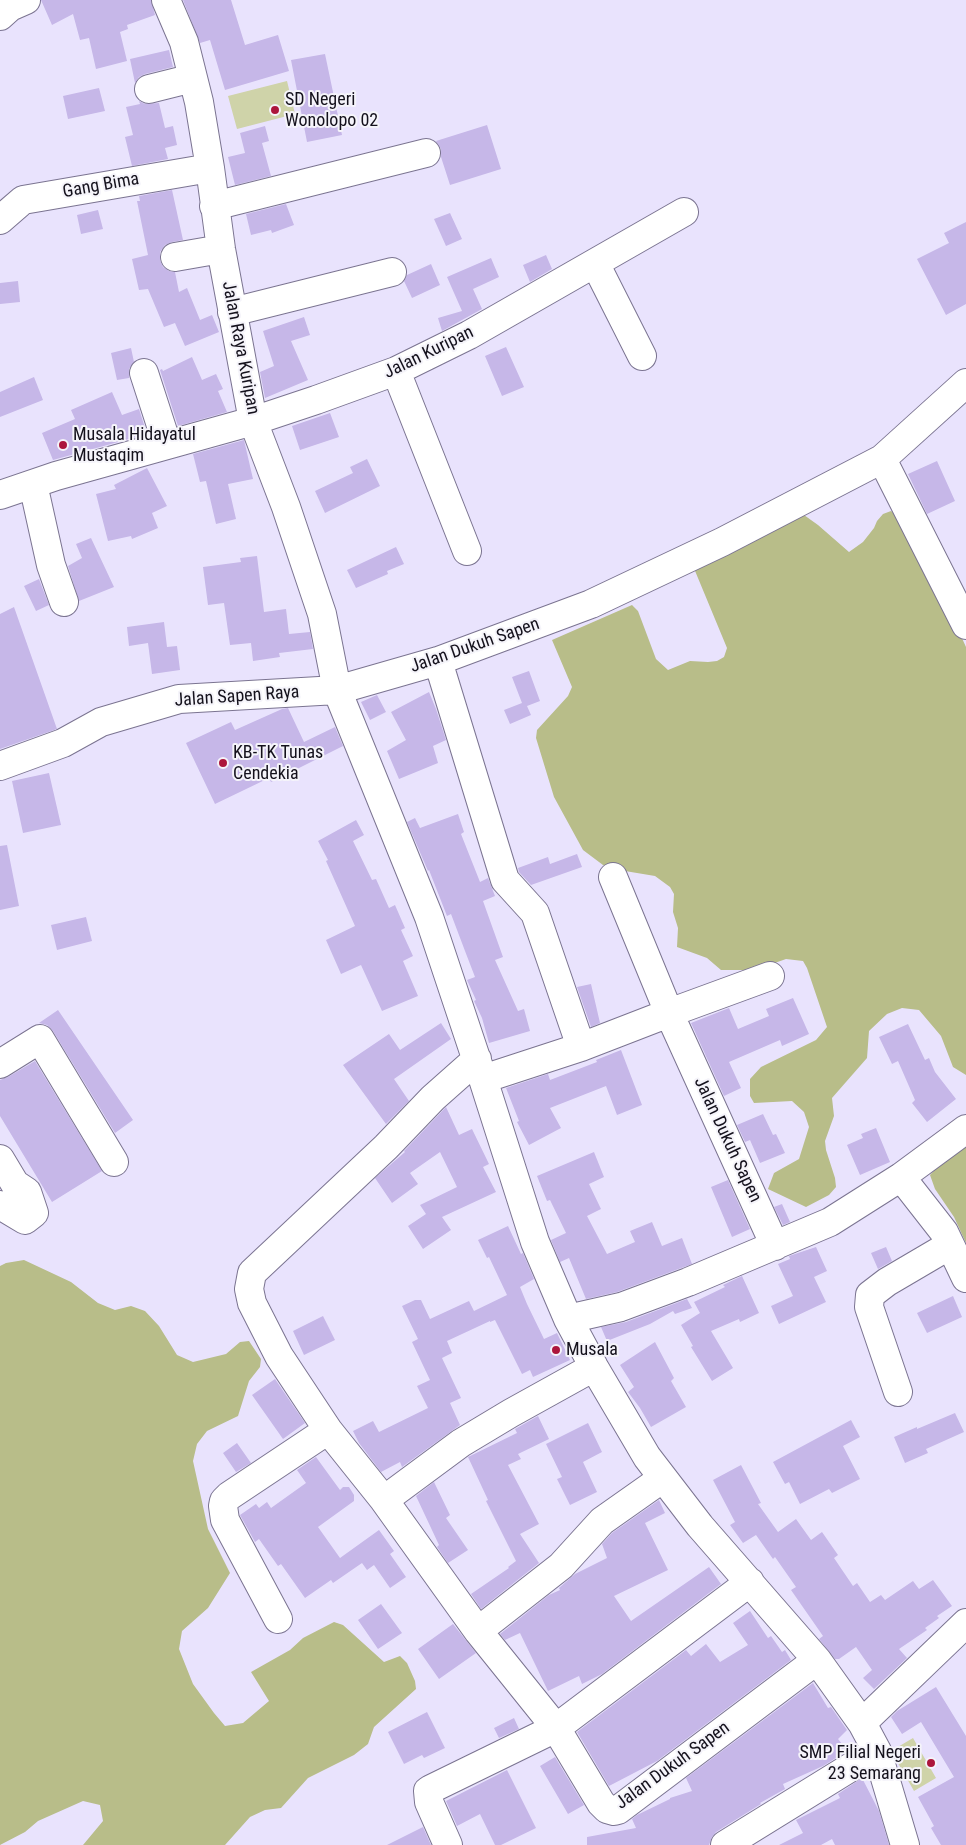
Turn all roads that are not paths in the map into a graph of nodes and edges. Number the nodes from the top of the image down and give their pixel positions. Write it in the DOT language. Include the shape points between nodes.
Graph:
graph roads {
  1 [pos="26,0"];
  2 [pos="166,0"];
  3 [pos="0,16"];
  4 [pos="193,78"];
  5 [pos="149,89"];
  6 [pos="426,153"];
  7 [pos="210,168"];
  8 [pos="214,206"];
  9 [pos="684,212"];
  10 [pos="0,220"];
  11 [pos="220,249"];
  12 [pos="174,257"];
  13 [pos="595,263"];
  14 [pos="392,272"];
  15 [pos="232,312"];
  16 [pos="642,356"];
  17 [pos="396,371"];
  18 [pos="144,373"];
  19 [pos="966,383"];
  20 [pos="254,421"];
  21 [pos="167,444"];
  22 [pos="882,459"];
  23 [pos="33,484"];
  24 [pos="0,495"];
  25 [pos="467,551"];
  26 [pos="64,602"];
  27 [pos="966,625"];
  28 [pos="438,661"];
  29 [pos="337,690"];
  30 [pos="0,766"];
  31 [pos="613,877"];
  32 [pos="770,976"];
  33 [pos="669,1013"];
  34 [pos="581,1047"];
  35 [pos="0,1064"];
  36 [pos="480,1069"];
  37 [pos="966,1129"];
  38 [pos="0,1159"];
  39 [pos="114,1162"];
  40 [pos="901,1177"];
  41 [pos="0,1205"];
  42 [pos="950,1245"];
  43 [pos="775,1246"];
  44 [pos="966,1278"];
  45 [pos="568,1319"];
  46 [pos="594,1367"];
  47 [pos="898,1392"];
  48 [pos="328,1430"];
  49 [pos="663,1478"];
  50 [pos="384,1500"];
  51 [pos="750,1582"];
  52 [pos="278,1619"];
  53 [pos="966,1623"];
  54 [pos="478,1631"];
  55 [pos="817,1660"];
  56 [pos="862,1723"];
  57 [pos="556,1728"];
  58 [pos="877,1751"];
  59 [pos="448,1845"];
  60 [pos="725,1845"];
  61 [pos="905,1845"];
  1 -- 3 [label="street"];
  2 -- 4 [label="street, Jalan Raya Kuripan" via="184,42"];
  4 -- 5 [label="street"];
  4 -- 7 [label="street, Jalan Raya Kuripan"];
  6 -- 8 [label="street"];
  7 -- 8 [label="street, Jalan Raya Kuripan"];
  7 -- 10 [label="street, Gang Bima" via="23,200"];
  8 -- 11 [label="street, Jalan Raya Kuripan"];
  9 -- 13 [label="street, Jalan Kuripan"];
  11 -- 12 [label="street"];
  11 -- 15 [label="street, Jalan Raya Kuripan"];
  13 -- 16 [label="street"];
  13 -- 17 [label="street, Jalan Kuripan" via="469,335"];
  14 -- 15 [label="street"];
  15 -- 20 [label="street, Jalan Raya Kuripan"];
  17 -- 20 [label="street, Jalan Kuripan"];
  17 -- 25 [label="street"];
  18 -- 21 [label="street"];
  19 -- 22 [label="street, Jalan Dukuh Sapen"];
  20 -- 21 [label="street, Jalan Kuripan"];
  20 -- 29 [label="street, Jalan Raya Kuripan" via="322,614"];
  21 -- 23 [label="street, Jalan Kuripan"];
  22 -- 27 [label="street"];
  22 -- 28 [label="street, Jalan Dukuh Sapen" via="722,542 591,604"];
  23 -- 24 [label="street, Jalan Kuripan"];
  23 -- 26 [label="street" via="51,565"];
  28 -- 29 [label="street, Jalan Dukuh Sapen"];
  28 -- 34 [label="street" via="505,880 535,913"];
  29 -- 30 [label="street, Jalan Sapen Raya" via="179,699 101,722 64,743"];
  29 -- 36 [label="street" via="429,917"];
  31 -- 33 [label="street, Jalan Dukuh Sapen"];
  32 -- 33 [label="street"];
  33 -- 34 [label="street"];
  33 -- 43 [label="street, Jalan Dukuh Sapen"];
  34 -- 36 [label="street"];
  35 -- 39 [label="street" via="40,1039"];
  36 -- 45 [label="street" via="535,1242"];
  36 -- 48 [label="street" via="433,1098 386,1147 252,1273 252,1303 279,1356"];
  37 -- 40 [label="street"];
  38 -- 41 [label="street" via="15,1184 27,1192 34,1213 25,1220"];
  40 -- 42 [label="street" via="944,1232"];
  40 -- 43 [label="street" via="830,1222"];
  42 -- 44 [label="street"];
  42 -- 47 [label="street" via="870,1295 869,1307"];
  43 -- 45 [label="street" via="621,1307"];
  45 -- 46 [label="street"];
  46 -- 49 [label="street" via="646,1457"];
  46 -- 50 [label="street" via="462,1443"];
  48 -- 50 [label="street"];
  48 -- 52 [label="street" via="224,1501 225,1520"];
  49 -- 51 [label="street"];
  49 -- 54 [label="street" via="602,1521 561,1566"];
  50 -- 54 [label="street"];
  51 -- 55 [label="street"];
  51 -- 57 [label="street"];
  53 -- 56 [label="street"];
  54 -- 57 [label="street"];
  55 -- 56 [label="street"];
  55 -- 57 [label="street, Jalan Dukuh Sapen" via="616,1811 603,1806"];
  56 -- 58 [label="street"];
  57 -- 59 [label="street" via="428,1791 429,1802"];
  58 -- 60 [label="street"];
  58 -- 61 [label="street"];
}
